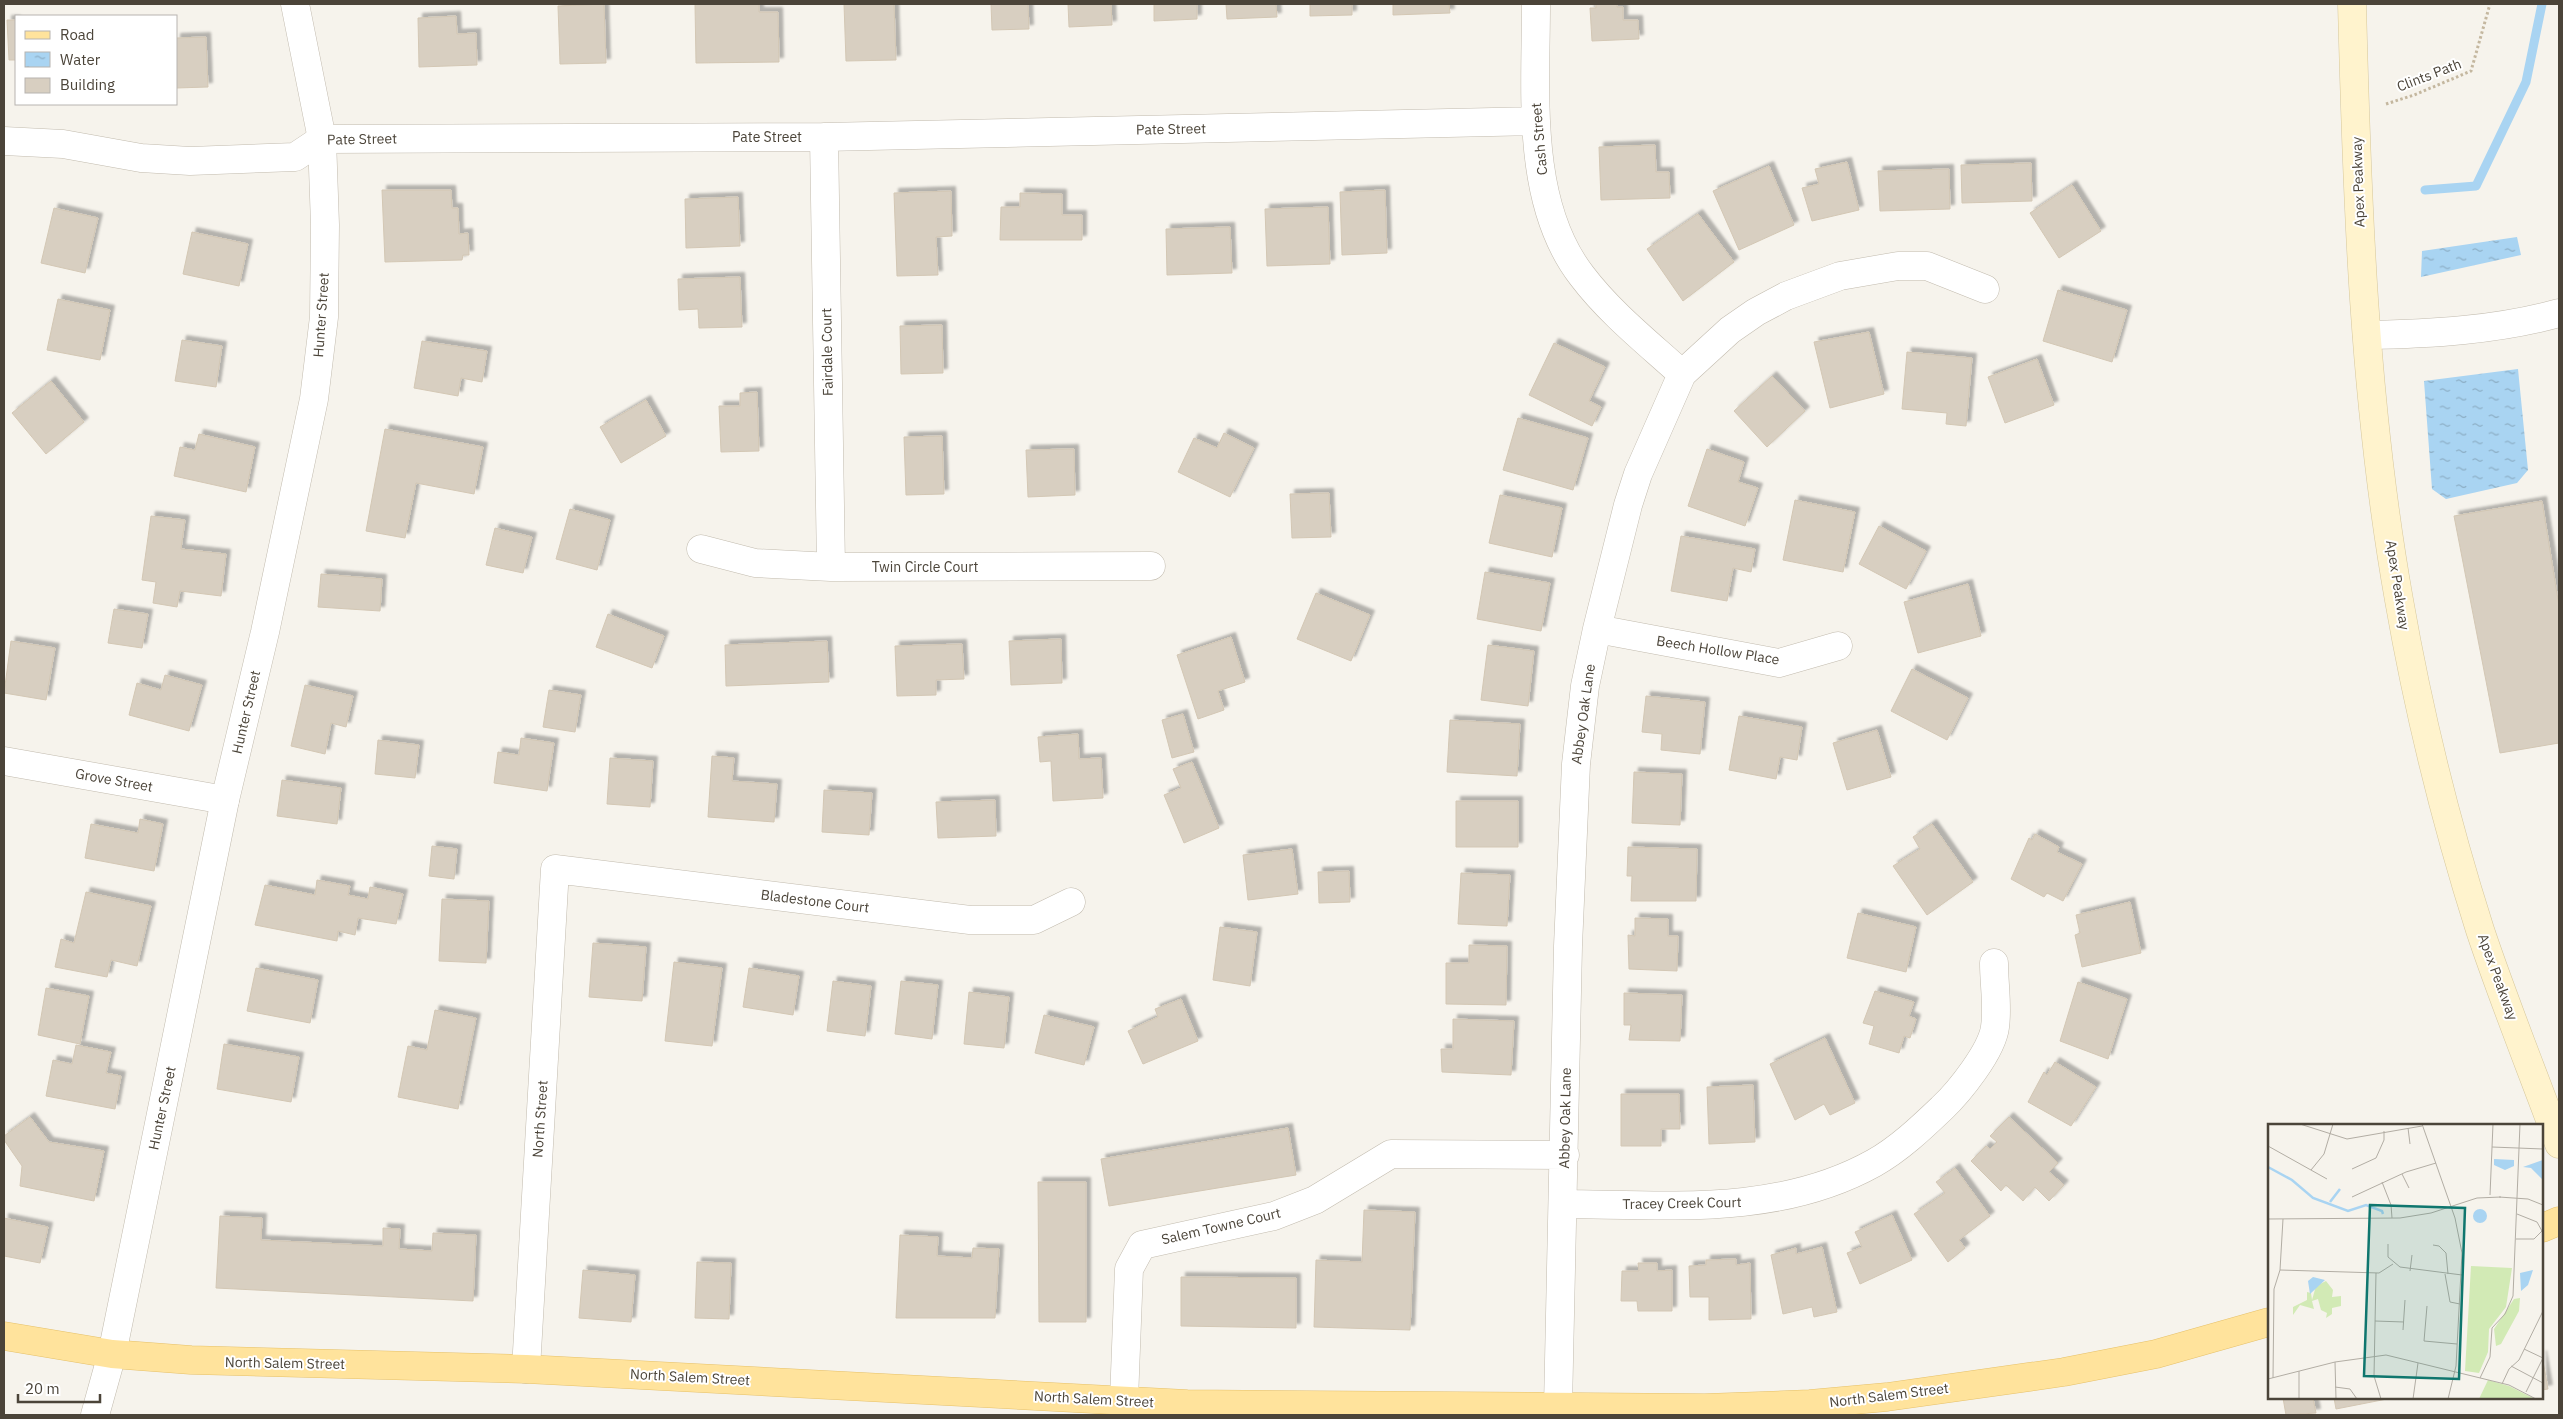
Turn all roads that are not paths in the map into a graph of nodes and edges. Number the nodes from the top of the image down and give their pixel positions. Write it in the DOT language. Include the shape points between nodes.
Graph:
graph roads {
  1 [pos="295,4"];
  2 [pos="1536,4"];
  3 [pos="2352,4"];
  4 [pos="1536,121"];
  5 [pos="824,137"];
  6 [pos="322,139"];
  7 [pos="4,141"];
  8 [pos="1985,289"];
  9 [pos="2559,313"];
  10 [pos="2367,335"];
  11 [pos="1682,374"];
  12 [pos="702,549"];
  13 [pos="1150,566"];
  14 [pos="831,567"];
  15 [pos="1597,629"];
  16 [pos="1838,646"];
  17 [pos="4,761"];
  18 [pos="225,800"];
  19 [pos="555,869"];
  20 [pos="1071,902"];
  21 [pos="1994,963"];
  22 [pos="2559,1144"];
  23 [pos="1565,1156"];
  24 [pos="1564,1204"];
  25 [pos="2559,1221"];
  26 [pos="2543,1228"];
  27 [pos="2268,1322"];
  28 [pos="4,1336"];
  29 [pos="112,1354"];
  30 [pos="526,1369"];
  31 [pos="1124,1400"];
  32 [pos="1558,1407"];
  33 [pos="95,1415"];
  1 -- 6 [label="street, Hunter Street"];
  2 -- 4 [label="street, Cash Street"];
  3 -- 10 [label="main road, Apex Peakway" via="2362,283"];
  4 -- 5 [label="street, Pate Street"];
  4 -- 11 [label="street, Cash Street" via="1548,207 1565,249 1601,299"];
  5 -- 6 [label="street, Pate Street"];
  5 -- 14 [label="street, Fairdale Court"];
  6 -- 7 [label="street, Pate Street" via="296,156 190,161 141,158 63,144"];
  6 -- 18 [label="street, Hunter Street" via="324,317 314,399 265,632"];
  8 -- 11 [label="street, Abbey Oak Lane" via="1927,266 1898,266 1840,276 1786,296 1756,312 1730,330"];
  9 -- 10 [label="street" via="2535,320 2452,331"];
  10 -- 22 [label="main road, Apex Peakway" via="2378,449 2399,600 2432,756 2482,934"];
  11 -- 15 [label="street, Abbey Oak Lane" via="1633,489"];
  12 -- 14 [label="street, Twin Circle Court" via="755,563"];
  13 -- 14 [label="street, Twin Circle Court"];
  15 -- 16 [label="street, Beech Hollow Place" via="1779,663"];
  15 -- 23 [label="street, Abbey Oak Lane" via="1585,686 1576,764 1568,946"];
  17 -- 18 [label="street, Grove Street"];
  18 -- 29 [label="street, Hunter Street"];
  19 -- 20 [label="street, Bladestone Court" via="970,920 1034,920"];
  19 -- 30 [label="street, North Street"];
  21 -- 24 [label="street, Tracey Creek Court" via="1996,1028 1984,1054 1958,1093 1916,1133 1876,1162 1841,1180 1754,1202 1718,1206"];
  23 -- 24 [label="street, Abbey Oak Lane"];
  23 -- 31 [label="street, Salem Towne Court" via="1391,1154 1315,1200 1274,1216 1142,1245 1129,1269"];
  24 -- 32 [label="street, Abbey Oak Lane"];
  25 -- 26 [label="main road"];
  27 -- 32 [label="main road, North Salem Street" via="2156,1354 2064,1372 1887,1397 1754,1406"];
  28 -- 29 [label="main road, North Salem Street"];
  29 -- 30 [label="main road, North Salem Street" via="191,1360"];
  29 -- 33 [label="street, Hunter Street"];
  30 -- 31 [label="main road, North Salem Street"];
  31 -- 32 [label="main road, North Salem Street" via="1187,1404"];
}
